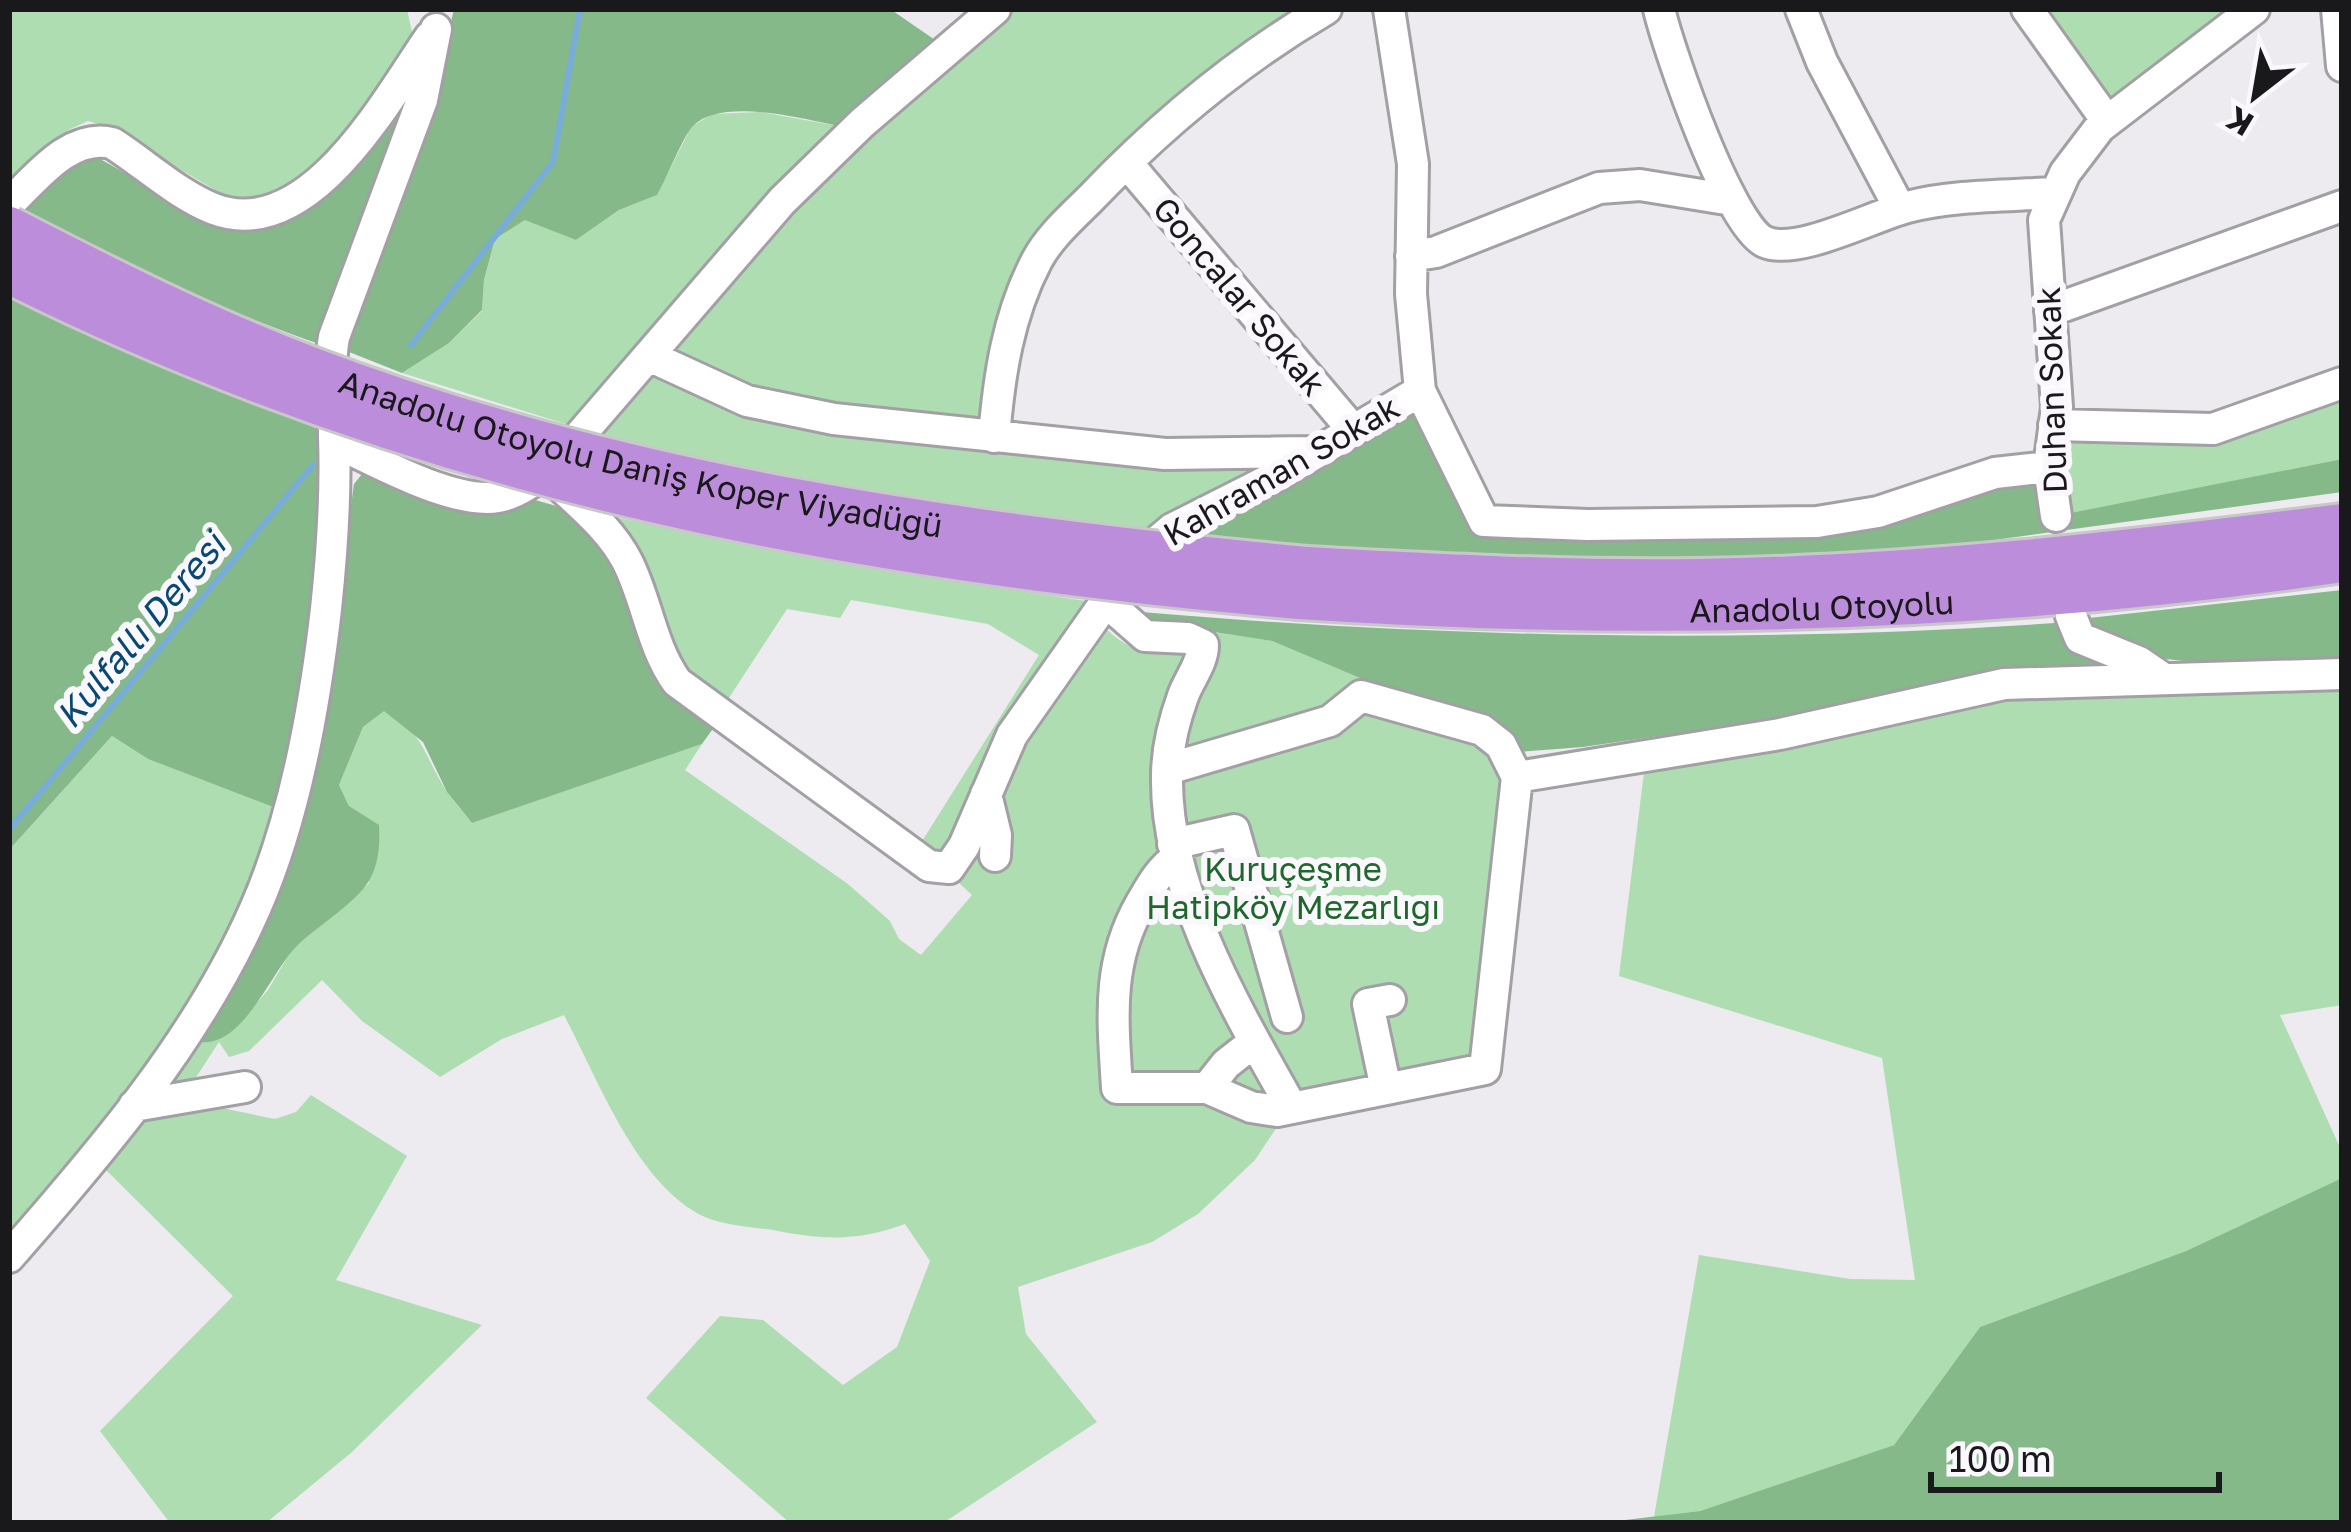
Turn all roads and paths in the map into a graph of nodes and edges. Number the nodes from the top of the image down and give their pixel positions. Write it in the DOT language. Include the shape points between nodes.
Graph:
graph roads {
  1 [pos="995,9"];
  2 [pos="1326,9"];
  3 [pos="1389,9"];
  4 [pos="1659,9"];
  5 [pos="1801,9"];
  6 [pos="2027,9"];
  7 [pos="2254,9"];
  8 [pos="2340,9"];
  9 [pos="436,19"];
  10 [pos="2342,66"];
  11 [pos="2107,121"];
  12 [pos="1126,163"];
  13 [pos="2054,193"];
  14 [pos="1732,200"];
  15 [pos="9,204"];
  16 [pos="2342,206"];
  17 [pos="1900,209"];
  18 [pos="9,228"];
  19 [pos="1412,256"];
  20 [pos="9,272"];
  21 [pos="2050,311"];
  22 [pos="649,356"];
  23 [pos="2342,383"];
  24 [pos="1420,391"];
  25 [pos="2054,425"];
  26 [pos="1352,430"];
  27 [pos="994,437"];
  28 [pos="334,442"];
  29 [pos="1317,452"];
  30 [pos="2049,467"];
  31 [pos="545,471"];
  32 [pos="2342,505"];
  33 [pos="2056,516"];
  34 [pos="2342,525"];
  35 [pos="2203,542"];
  36 [pos="2342,561"];
  37 [pos="1303,583"];
  38 [pos="1104,600"];
  39 [pos="2071,616"];
  40 [pos="2342,674"];
  41 [pos="2161,677"];
  42 [pos="1168,769"];
  43 [pos="1517,777"];
  44 [pos="986,794"];
  45 [pos="1175,851"];
  46 [pos="995,856"];
  47 [pos="1390,1000"];
  48 [pos="1252,1038"];
  49 [pos="244,1087"];
  50 [pos="1208,1088"];
  51 [pos="1386,1089"];
  52 [pos="134,1106"];
  53 [pos="1292,1108"];
  54 [pos="9,1257"];
  1 -- 22 [label="street" via="819,163"];
  2 -- 12 [label="street" via="1223,79"];
  3 -- 19 [label="street, Kahraman Sokak" via="1413,164"];
  4 -- 14 [label="street"];
  5 -- 17 [label="street"];
  6 -- 11 [label="street"];
  7 -- 11 [label="street"];
  8 -- 10 [label="street"];
  9 -- 15 [label="street" via="351,150 315,186 281,205 217,210 100,140 63,155"];
  9 -- 28 [label="street" via="422,100 334,337"];
  11 -- 13 [label="street"];
  12 -- 26 [label="street, Goncalar Sokak"];
  12 -- 27 [label="street" via="1037,260 1002,361"];
  13 -- 17 [label="street"];
  13 -- 21 [label="street, Duhan Sokak" via="2044,220"];
  14 -- 17 [label="street" via="1766,243 1794,243"];
  14 -- 19 [label="street" via="1640,185 1599,188"];
  16 -- 21 [label="street"];
  18 -- 37 [label="highway, Anadolu Otoyolu Daniş Koper Viyadüğü, bridge" via="303,365 535,440 880,516 1150,552"];
  19 -- 24 [label="street, Kahraman Sokak"];
  20 -- 37 [label="highway, Anadolu Otoyolu Daniş Koper Viyadüğü, bridge" via="202,362 401,434 718,518 1094,578"];
  21 -- 25 [label="street, Duhan Sokak"];
  22 -- 27 [label="street" via="783,410"];
  22 -- 31 [label="street"];
  23 -- 25 [label="street" via="2213,429"];
  24 -- 26 [label="street, Kahraman Sokak"];
  24 -- 30 [label="street" via="1484,521 1817,521 1878,512 1995,473"];
  25 -- 30 [label="street, Duhan Sokak"];
  26 -- 29 [label="street, Kahraman Sokak"];
  27 -- 29 [label="street" via="1165,454"];
  28 -- 31 [label="street" via="420,482 475,496 510,494"];
  28 -- 52 [label="street" via="326,608 276,852 230,960"];
  29 -- 38 [label="street, Kahraman Sokak" via="1172,529"];
  30 -- 33 [label="street, Duhan Sokak"];
  31 -- 44 [label="street, Kahraman Sokak" via="626,557 660,653 686,690 929,866 956,862"];
  32 -- 35 [label="street"];
  34 -- 35 [label="highway, Anadolu Otoyolu"];
  35 -- 37 [label="highway, Anadolu Otoyolu" via="2048,560 1697,580 1446,575"];
  36 -- 37 [label="highway, Anadolu Otoyolu" via="1759,611 1445,608"];
  38 -- 42 [label="street" via="1145,635 1203,646"];
  38 -- 44 [label="street, Kahraman Sokak" via="1012,735"];
  39 -- 41 [label="street" via="2080,638"];
  40 -- 41 [label="street"];
  41 -- 43 [label="street" via="2004,684 1780,734"];
  42 -- 43 [label="street" via="1330,721 1361,696 1482,730 1501,745"];
  42 -- 45 [label="street"];
  43 -- 51 [label="street" via="1485,1069"];
  44 -- 46 [label="street"];
  45 -- 48 [label="street"];
  45 -- 48 [label="street" via="1234,830 1300,1013"];
  45 -- 50 [label="street" via="1120,946 1112,1016 1117,1088"];
  47 -- 51 [label="street" via="1368,1004"];
  48 -- 50 [label="street"];
  48 -- 53 [label="street"];
  49 -- 52 [label="street"];
  50 -- 53 [label="street" via="1266,1111"];
  51 -- 53 [label="street"];
  52 -- 54 [label="street"];
}
